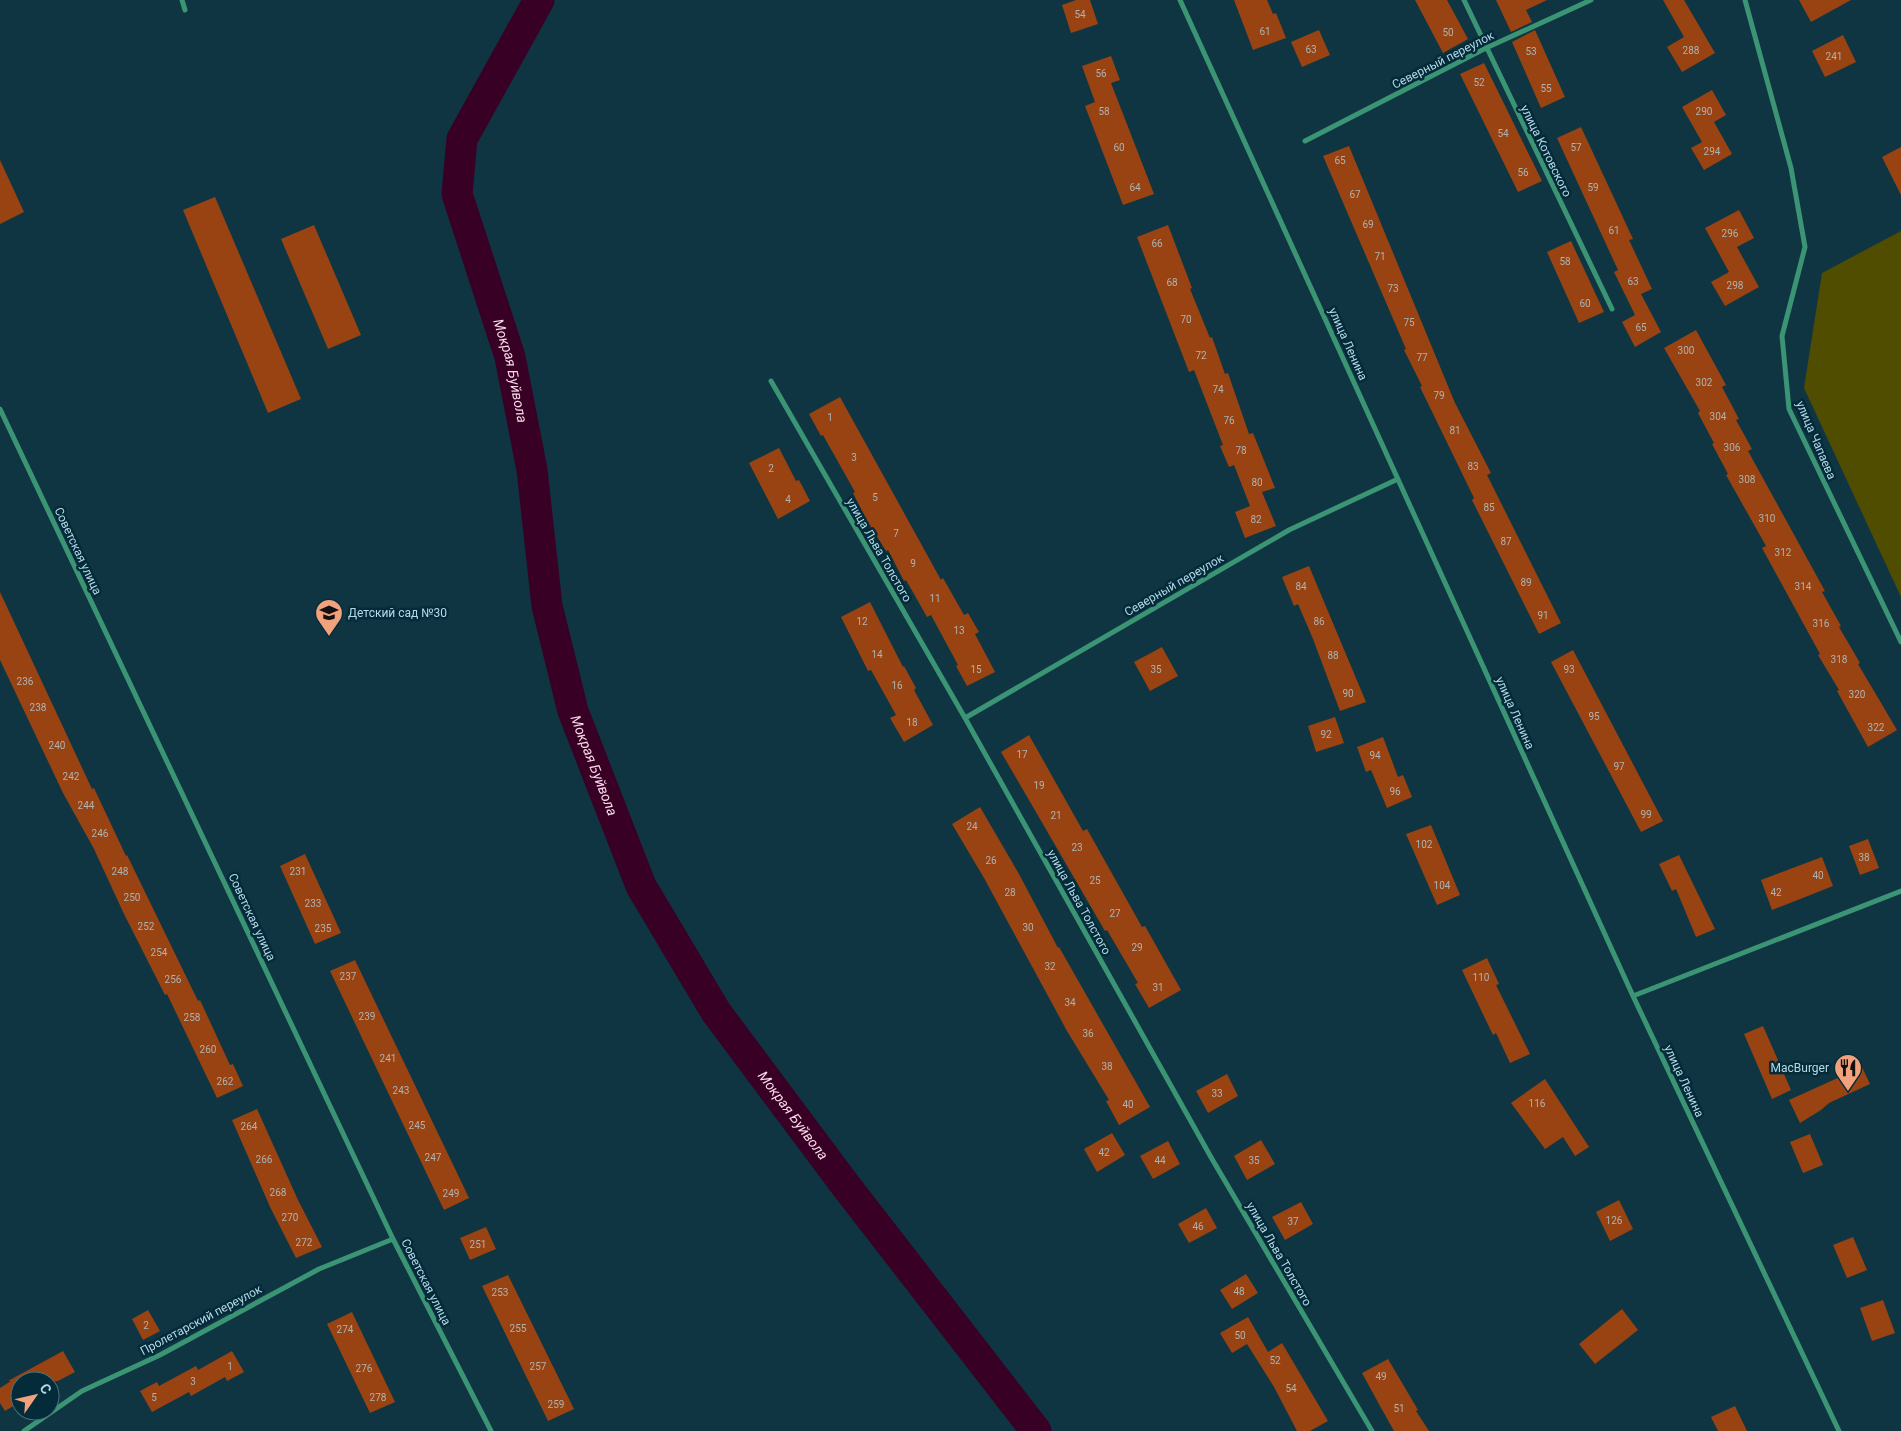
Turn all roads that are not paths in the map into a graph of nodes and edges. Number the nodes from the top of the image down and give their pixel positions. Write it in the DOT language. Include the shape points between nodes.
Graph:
graph roads {
  1 [pos="182,0"];
  2 [pos="1180,0"];
  3 [pos="1464,0"];
  4 [pos="1592,0"];
  5 [pos="1745,0"];
  6 [pos="185,10"];
  7 [pos="1486,48"];
  8 [pos="1305,141"];
  9 [pos="1612,309"];
  10 [pos="771,382"];
  11 [pos="0,409"];
  12 [pos="1398,479"];
  13 [pos="1901,642"];
  14 [pos="965,718"];
  15 [pos="1901,891"];
  16 [pos="1633,996"];
  17 [pos="393,1239"];
  18 [pos="24,1431"];
  19 [pos="491,1431"];
  20 [pos="1372,1431"];
  21 [pos="1839,1431"];
  1 -- 6 [label="street"];
  2 -- 12 [label="street, улица Ленина"];
  3 -- 7 [label="street, улица Котовского"];
  4 -- 7 [label="street, Северный переулок"];
  5 -- 13 [label="street, улица Чапаева" via="1792,168 1805,247 1782,336 1789,409"];
  7 -- 8 [label="street, Северный переулок"];
  7 -- 9 [label="street, улица Котовского"];
  10 -- 14 [label="street, улица Льва Толстого"];
  11 -- 17 [label="street, Советская улица"];
  12 -- 14 [label="street, Северный переулок" via="1289,530"];
  12 -- 16 [label="street, улица Ленина"];
  14 -- 20 [label="street, улица Льва Толстого" via="1212,1159"];
  15 -- 16 [label="street"];
  16 -- 21 [label="street, улица Ленина"];
  17 -- 18 [label="street, Пролетарский переулок" via="319,1269 160,1355 82,1390"];
  17 -- 19 [label="street, Советская улица"];
}
